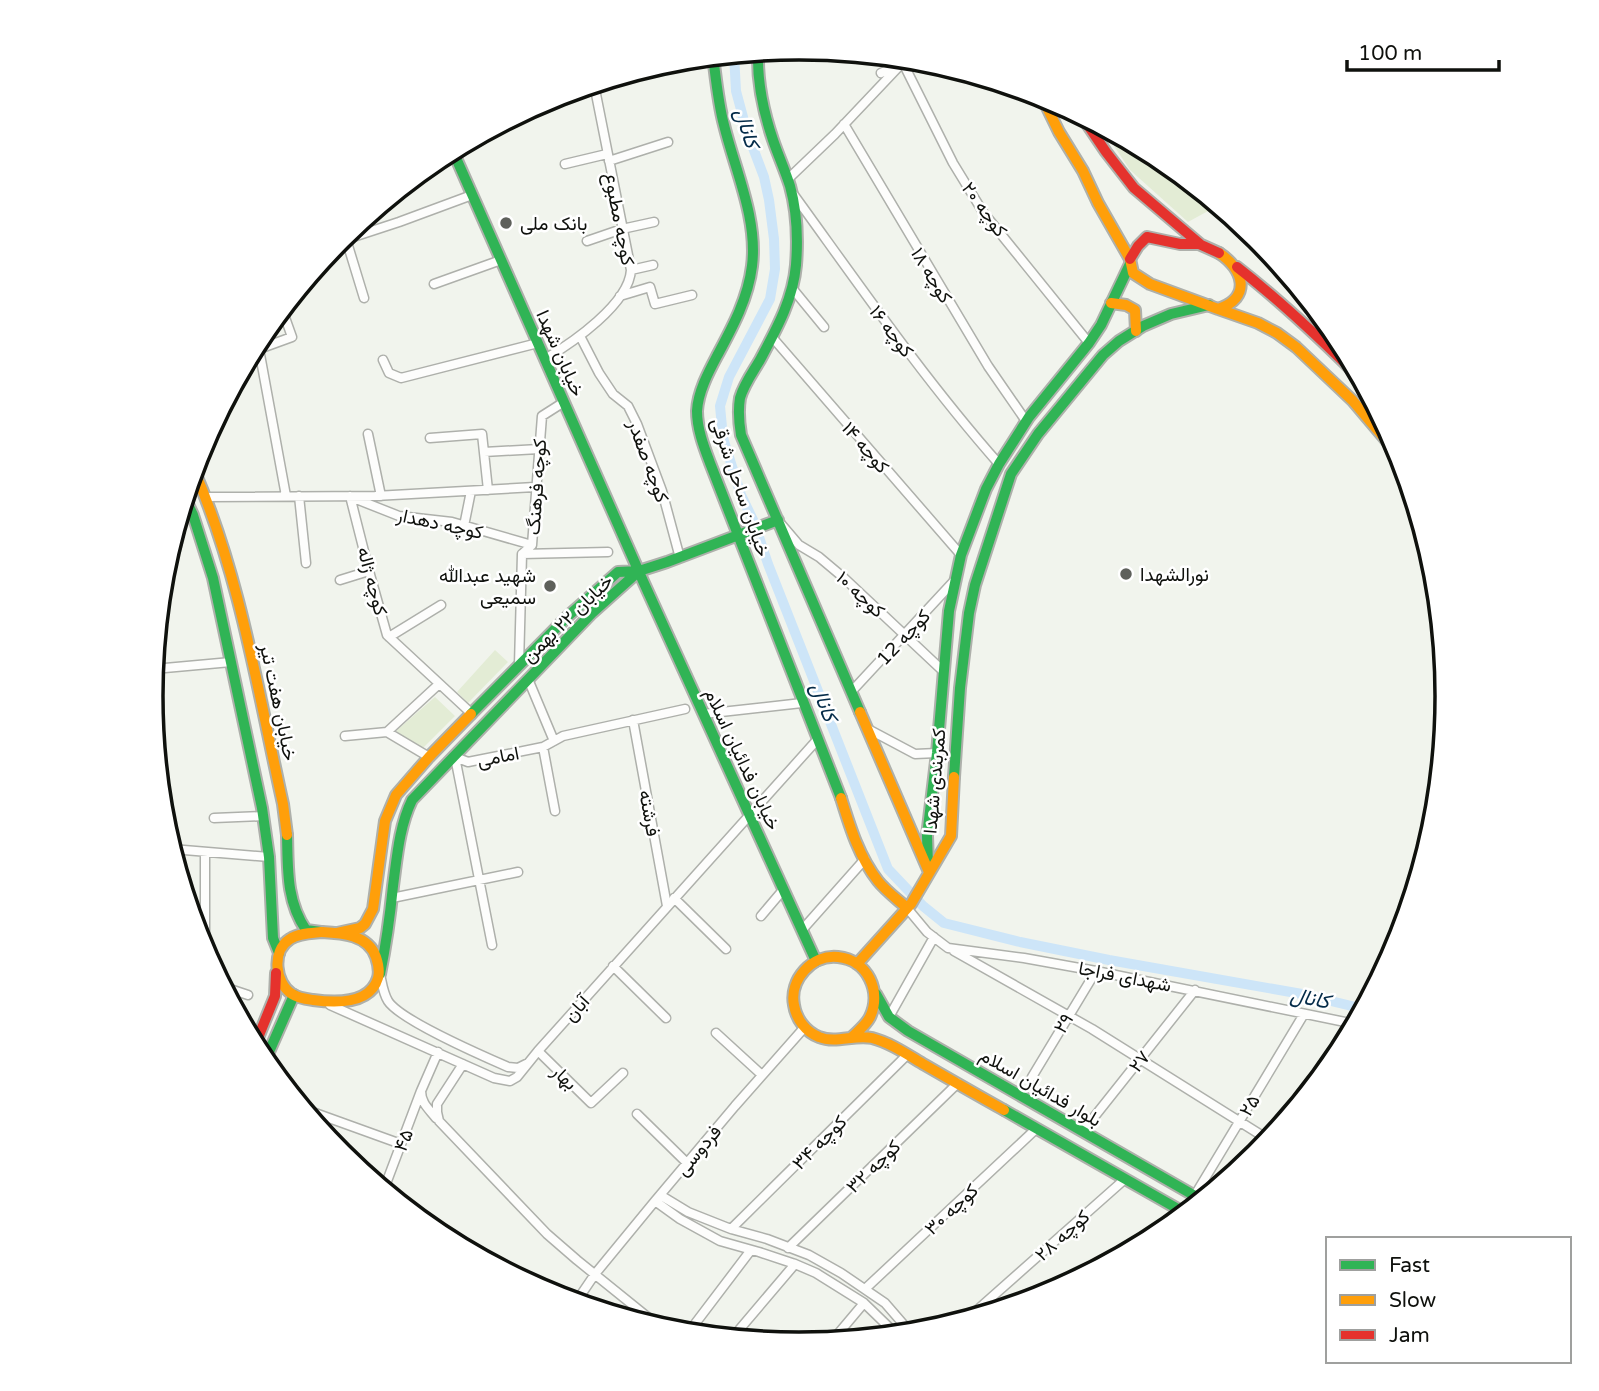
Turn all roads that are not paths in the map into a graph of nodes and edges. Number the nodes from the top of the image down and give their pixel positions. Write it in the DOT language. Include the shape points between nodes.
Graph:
graph roads {
  1 [pos="757,61"];
  2 [pos="714,65"];
  3 [pos="893,67"];
  4 [pos="898,68"];
  5 [pos="909,70"];
  6 [pos="881,73"];
  7 [pos="596,93"];
  8 [pos="1048,110"];
  9 [pos="844,124"];
  10 [pos="1092,131"];
  11 [pos="668,142"];
  12 [pos="608,158"];
  13 [pos="457,160"];
  14 [pos="565,164"];
  15 [pos="788,179"];
  16 [pos="792,192"];
  17 [pos="472,195"];
  18 [pos="654,222"];
  19 [pos="622,229"];
  20 [pos="364,232"];
  21 [pos="587,241"];
  22 [pos="1200,244"];
  23 [pos="346,250"];
  24 [pos="501,260"];
  25 [pos="1130,261"];
  26 [pos="653,265"];
  27 [pos="1237,267"];
  28 [pos="631,270"];
  29 [pos="434,284"];
  30 [pos="792,288"];
  31 [pos="692,295"];
  32 [pos="620,296"];
  33 [pos="364,298"];
  34 [pos="1111,303"];
  35 [pos="1214,307"];
  36 [pos="286,321"];
  37 [pos="824,327"];
  38 [pos="1136,331"];
  39 [pos="580,336"];
  40 [pos="772,337"];
  41 [pos="538,342"];
  42 [pos="1089,343"];
  43 [pos="269,345"];
  44 [pos="1336,355"];
  45 [pos="261,358"];
  46 [pos="545,359"];
  47 [pos="383,360"];
  48 [pos="564,402"];
  49 [pos="1026,421"];
  50 [pos="1376,428"];
  51 [pos="368,433"];
  52 [pos="430,438"];
  53 [pos="539,449"];
  54 [pos="484,452"];
  55 [pos="999,464"];
  56 [pos="200,483"];
  57 [pos="535,487"];
  58 [pos="488,490"];
  59 [pos="471,491"];
  60 [pos="286,496"];
  61 [pos="299,496"];
  62 [pos="350,496"];
  63 [pos="381,496"];
  64 [pos="206,497"];
  65 [pos="190,514"];
  66 [pos="774,522"];
  67 [pos="464,526"];
  68 [pos="742,535"];
  69 [pos="532,545"];
  70 [pos="608,552"];
  71 [pos="522,554"];
  72 [pos="961,555"];
  73 [pos="680,558"];
  74 [pos="306,563"];
  75 [pos="369,571"];
  76 [pos="639,571"];
  77 [pos="340,580"];
  78 [pos="955,581"];
  79 [pos="441,605"];
  80 [pos="905,635"];
  81 [pos="389,637"];
  82 [pos="232,662"];
  83 [pos="519,665"];
  84 [pos="164,668"];
  85 [pos="943,671"];
  86 [pos="528,680"];
  87 [pos="439,684"];
  88 [pos="852,692"];
  89 [pos="802,703"];
  90 [pos="685,709"];
  91 [pos="471,713"];
  92 [pos="703,714"];
  93 [pos="633,720"];
  94 [pos="868,729"];
  95 [pos="387,732"];
  96 [pos="345,736"];
  97 [pos="817,740"];
  98 [pos="554,741"];
  99 [pos="543,747"];
  100 [pos="937,753"];
  101 [pos="429,757"];
  102 [pos="455,757"];
  103 [pos="555,811"];
  104 [pos="749,813"];
  105 [pos="264,816"];
  106 [pos="214,818"];
  107 [pos="183,850"];
  108 [pos="205,852"];
  109 [pos="269,857"];
  110 [pos="865,859"];
  111 [pos="518,872"];
  112 [pos="926,876"];
  113 [pos="479,880"];
  114 [pos="783,890"];
  115 [pos="392,898"];
  116 [pos="674,898"];
  117 [pos="667,906"];
  118 [pos="909,906"];
  119 [pos="761,916"];
  120 [pos="205,921"];
  121 [pos="802,930"];
  122 [pos="321,932"];
  123 [pos="337,933"];
  124 [pos="934,937"];
  125 [pos="492,945"];
  126 [pos="948,948"];
  127 [pos="726,949"];
  128 [pos="279,953"];
  129 [pos="816,961"];
  130 [pos="857,964"];
  131 [pos="613,966"];
  132 [pos="277,967"];
  133 [pos="1096,971"];
  134 [pos="380,974"];
  135 [pos="1195,990"];
  136 [pos="237,991"];
  137 [pos="875,992"];
  138 [pos="248,995"];
  139 [pos="294,995"];
  140 [pos="324,1002"];
  141 [pos="1304,1014"];
  142 [pos="1068,1016"];
  143 [pos="889,1017"];
  144 [pos="666,1018"];
  145 [pos="1345,1022"];
  146 [pos="804,1028"];
  147 [pos="260,1032"];
  148 [pos="716,1033"];
  149 [pos="852,1037"];
  150 [pos="271,1048"];
  151 [pos="538,1051"];
  152 [pos="438,1052"];
  153 [pos="907,1055"];
  154 [pos="1140,1059"];
  155 [pos="463,1064"];
  156 [pos="526,1065"];
  157 [pos="623,1073"];
  158 [pos="762,1075"];
  159 [pos="1032,1077"];
  160 [pos="958,1083"];
  161 [pos="421,1091"];
  162 [pos="637,1114"];
  163 [pos="321,1115"];
  164 [pos="439,1121"];
  165 [pos="1239,1121"];
  166 [pos="1037,1128"];
  167 [pos="1083,1131"];
  168 [pos="1260,1134"];
  169 [pos="401,1144"];
  170 [pos="687,1163"];
  171 [pos="1125,1179"];
  172 [pos="387,1180"];
  173 [pos="1204,1186"];
  174 [pos="1194,1195"];
  175 [pos="657,1198"];
  176 [pos="1176,1208"];
  177 [pos="731,1229"];
  178 [pos="788,1248"];
  179 [pos="751,1250"];
  180 [pos="794,1264"];
  181 [pos="595,1274"];
  182 [pos="865,1289"];
  183 [pos="582,1293"];
  184 [pos="864,1303"];
  185 [pos="984,1304"];
  186 [pos="641,1311"];
  187 [pos="696,1323"];
  188 [pos="902,1323"];
  189 [pos="888,1325"];
  190 [pos="740,1328"];
  191 [pos="841,1330"];
  1 -- 15 [label="street, خیابان ساحل شرقی" via="762,100"];
  2 -- 68 [label="street, خیابان ساحل شرقی" via="753,250 741,309 699,395 697,416 708,455"];
  3 -- 6 [label="street"];
  4 -- 9 [label="street"];
  5 -- 42 [label="street, کوچه ۲۰" via="953,163 983,212"];
  7 -- 12 [label="street, کوچه مطبوع"];
  8 -- 25 [label="street"];
  9 -- 15 [label="street"];
  9 -- 49 [label="street, کوچه ۱۸" via="988,366"];
  10 -- 22 [label="street" via="1134,188"];
  11 -- 12 [label="street"];
  12 -- 14 [label="street"];
  12 -- 19 [label="street, کوچه مطبوع"];
  13 -- 17 [label="street, خیابان شهدا"];
  15 -- 16 [label="street, خیابان ساحل شرقی"];
  16 -- 30 [label="street, خیابان ساحل شرقی" via="796,267"];
  16 -- 55 [label="street, کوچه ۱۶" via="960,420"];
  17 -- 20 [label="street"];
  17 -- 24 [label="street, خیابان شهدا"];
  18 -- 19 [label="street"];
  19 -- 21 [label="street"];
  19 -- 28 [label="street, کوچه مطبوع"];
  22 -- 25 [label="street" via="1147,237"];
  22 -- 27 [label="street"];
  23 -- 33 [label="street"];
  24 -- 29 [label="street"];
  24 -- 41 [label="street, خیابان شهدا"];
  25 -- 34 [label="street, کمربندی شهدا"];
  25 -- 35 [label="street" via="1133,273 1150,284"];
  26 -- 28 [label="street"];
  27 -- 35 [label="street" via="1239,294 1228,306"];
  27 -- 44 [label="street"];
  28 -- 32 [label="street, کوچه مطبوع"];
  30 -- 37 [label="street"];
  30 -- 40 [label="street, خیابان ساحل شرقی"];
  31 -- 32 [label="street" via="655,304 650,287"];
  32 -- 39 [label="street, کوچه مطبوع"];
  34 -- 38 [label="street" via="1135,310"];
  34 -- 42 [label="street, کمربندی شهدا"];
  35 -- 38 [label="street, کمربندی شهدا" via="1171,314"];
  35 -- 50 [label="street" via="1277,332"];
  36 -- 43 [label="street" via="292,337"];
  38 -- 112 [label="street, کمربندی شهدا" via="1103,355 1011,474 969,613 951,836"];
  39 -- 46 [label="street, کوچه مطبوع"];
  39 -- 73 [label="street, کوچه صفدر" via="599,373 628,406 637,424"];
  40 -- 66 [label="street, خیابان ساحل شرقی" via="742,393 739,415 741,435"];
  40 -- 72 [label="street, کوچه ۱۴"];
  41 -- 46 [label="street, خیابان شهدا"];
  41 -- 47 [label="street" via="401,378 389,373"];
  42 -- 49 [label="street, کمربندی شهدا"];
  45 -- 60 [label="street"];
  46 -- 48 [label="street, خیابان شهدا"];
  48 -- 53 [label="street, کوچه فرهنگ" via="542,416"];
  48 -- 76 [label="street, خیابان شهدا"];
  49 -- 55 [label="street, کمربندی شهدا"];
  51 -- 63 [label="street"];
  52 -- 54 [label="street" via="482,434"];
  53 -- 54 [label="street"];
  53 -- 57 [label="street, کوچه فرهنگ"];
  54 -- 58 [label="street"];
  55 -- 72 [label="street, کمربندی شهدا"];
  56 -- 64 [label="street, خیابان هفت تیر"];
  57 -- 58 [label="street, کوچه دهدار"];
  57 -- 69 [label="street, کوچه فرهنگ"];
  58 -- 59 [label="street, کوچه دهدار"];
  59 -- 63 [label="street, کوچه دهدار"];
  59 -- 67 [label="street"];
  60 -- 61 [label="street, کوچه دهدار"];
  60 -- 64 [label="street, کوچه دهدار"];
  61 -- 62 [label="street, کوچه دهدار"];
  61 -- 74 [label="street"];
  62 -- 63 [label="street, کوچه دهدار"];
  62 -- 67 [label="street, کوچه دهدار" via="399,516"];
  62 -- 75 [label="street, کوچه ژاله"];
  64 -- 122 [label="street, خیابان هفت تیر" via="237,595 283,804 296,915 306,930"];
  65 -- 82 [label="street, خیابان هفت تیر" via="214,578"];
  66 -- 68 [label="street"];
  66 -- 80 [label="street, کوچه ۱۰" via="845,578"];
  66 -- 88 [label="street, خیابان ساحل شرقی"];
  67 -- 69 [label="street, کوچه دهدار"];
  68 -- 73 [label="street"];
  68 -- 89 [label="street, خیابان ساحل شرقی"];
  69 -- 71 [label="street, کوچه فرهنگ"];
  70 -- 71 [label="street"];
  71 -- 83 [label="street, کوچه فرهنگ"];
  72 -- 78 [label="street, کمربندی شهدا"];
  73 -- 76 [label="street"];
  75 -- 77 [label="street"];
  75 -- 81 [label="street, کوچه ژاله"];
  76 -- 83 [label="street, خیابان ۲۲ بهمن" via="618,572"];
  76 -- 86 [label="street, خیابان ۲۲ بهمن"];
  76 -- 92 [label="street, خیابان فدائیان اسلام"];
  78 -- 80 [label="street, کوچه 12"];
  78 -- 85 [label="street, کمربندی شهدا"];
  79 -- 81 [label="street"];
  80 -- 85 [label="street, کوچه ۱۰"];
  80 -- 88 [label="street, کوچه 12"];
  81 -- 87 [label="street, کوچه ژاله"];
  82 -- 84 [label="street"];
  82 -- 105 [label="street, خیابان هفت تیر"];
  83 -- 91 [label="street, خیابان ۲۲ بهمن"];
  85 -- 100 [label="street, کمربندی شهدا"];
  86 -- 98 [label="street"];
  86 -- 102 [label="street, خیابان ۲۲ بهمن"];
  87 -- 91 [label="street, کوچه ژاله"];
  87 -- 95 [label="street"];
  88 -- 94 [label="street, خیابان ساحل شرقی"];
  89 -- 92 [label="street"];
  89 -- 97 [label="street, خیابان ساحل شرقی"];
  90 -- 93 [label="street, امامی"];
  91 -- 101 [label="street, خیابان ۲۲ بهمن"];
  92 -- 104 [label="street, خیابان فدائیان اسلام"];
  93 -- 98 [label="street, امامی"];
  93 -- 117 [label="street, فرشته"];
  94 -- 100 [label="street" via="915,754"];
  94 -- 112 [label="street, خیابان ساحل شرقی"];
  95 -- 96 [label="street"];
  95 -- 101 [label="street"];
  97 -- 104 [label="street, آبان"];
  97 -- 110 [label="street, خیابان ساحل شرقی"];
  98 -- 99 [label="street, امامی"];
  99 -- 102 [label="street, امامی" via="468,762"];
  99 -- 103 [label="street"];
  100 -- 112 [label="street, کمربندی شهدا"];
  101 -- 123 [label="street, خیابان ۲۲ بهمن" via="396,794 385,821 369,917 360,928"];
  102 -- 113 [label="street, امامی"];
  102 -- 115 [label="street, خیابان ۲۲ بهمن" via="405,813"];
  104 -- 114 [label="street, خیابان فدائیان اسلام"];
  104 -- 116 [label="street, آبان"];
  105 -- 106 [label="street"];
  105 -- 109 [label="street, خیابان هفت تیر"];
  107 -- 108 [label="street"];
  108 -- 109 [label="street"];
  108 -- 120 [label="street"];
  109 -- 128 [label="street, خیابان هفت تیر" via="273,938"];
  110 -- 118 [label="street, خیابان ساحل شرقی" via="877,879"];
  110 -- 121 [label="street"];
  111 -- 113 [label="street"];
  112 -- 118 [label="street"];
  113 -- 115 [label="street"];
  113 -- 125 [label="street, امامی"];
  114 -- 119 [label="street"];
  114 -- 121 [label="street, خیابان فدائیان اسلام"];
  115 -- 134 [label="street, خیابان ۲۲ بهمن"];
  116 -- 117 [label="street, آبان"];
  116 -- 127 [label="street"];
  117 -- 131 [label="street, آبان"];
  118 -- 124 [label="street"];
  118 -- 130 [label="street"];
  121 -- 129 [label="street, خیابان فدائیان اسلام"];
  122 -- 123 [label="street"];
  122 -- 128 [label="street" via="287,940"];
  123 -- 134 [label="street" via="358,936 369,944"];
  124 -- 126 [label="street"];
  124 -- 143 [label="street"];
  126 -- 133 [label="street, شهدای فراجا"];
  126 -- 142 [label="street"];
  128 -- 132 [label="street"];
  129 -- 130 [label="street" via="837,957"];
  129 -- 146 [label="street" via="800,976 793,997 797,1019"];
  130 -- 137 [label="street" via="871,979"];
  131 -- 144 [label="street"];
  131 -- 151 [label="street, آبان"];
  132 -- 139 [label="street" via="281,982"];
  132 -- 147 [label="street" via="275,996"];
  133 -- 135 [label="street, شهدای فراجا"];
  133 -- 142 [label="street, ۲۹"];
  134 -- 140 [label="street" via="361,998"];
  134 -- 156 [label="street" via="389,1002 402,1013 508,1067"];
  135 -- 141 [label="street, شهدای فراجا"];
  135 -- 154 [label="street, ۲۷"];
  136 -- 138 [label="street"];
  137 -- 143 [label="street, بلوار فدائیان اسلام"];
  137 -- 149 [label="street" via="871,1018"];
  139 -- 140 [label="street"];
  139 -- 150 [label="street"];
  140 -- 152 [label="street"];
  141 -- 145 [label="street, شهدای فراجا"];
  141 -- 165 [label="street, ۲۵"];
  142 -- 154 [label="street"];
  142 -- 159 [label="street, ۲۹"];
  143 -- 167 [label="street, بلوار فدائیان اسلام"];
  146 -- 149 [label="street" via="827,1040"];
  146 -- 158 [label="street, فردوسی"];
  148 -- 158 [label="street"];
  149 -- 153 [label="street, بلوار فدائیان اسلام" via="868,1037"];
  151 -- 156 [label="street, آبان"];
  151 -- 157 [label="street, بهار" via="591,1103"];
  152 -- 155 [label="street"];
  152 -- 161 [label="street, ۴۵"];
  153 -- 160 [label="street, بلوار فدائیان اسلام"];
  153 -- 177 [label="street, کوچه ۳۴"];
  154 -- 165 [label="street"];
  154 -- 167 [label="street, ۲۷"];
  155 -- 156 [label="street" via="510,1081"];
  155 -- 164 [label="street" via="437,1104"];
  158 -- 170 [label="street, فردوسی"];
  160 -- 166 [label="street, بلوار فدائیان اسلام"];
  160 -- 178 [label="street, کوچه ۳۲"];
  161 -- 164 [label="street" via="424,1103"];
  161 -- 169 [label="street, ۴۵"];
  162 -- 170 [label="street"];
  163 -- 169 [label="street"];
  164 -- 181 [label="street" via="547,1234"];
  165 -- 168 [label="street"];
  165 -- 173 [label="street, ۲۵"];
  166 -- 171 [label="street, بلوار فدائیان اسلام"];
  166 -- 182 [label="street, کوچه ۳۰"];
  167 -- 174 [label="street, بلوار فدائیان اسلام"];
  169 -- 172 [label="street, ۴۵"];
  170 -- 175 [label="street, فردوسی"];
  171 -- 176 [label="street, بلوار فدائیان اسلام"];
  171 -- 185 [label="street, کوچه ۲۸"];
  175 -- 177 [label="street"];
  175 -- 179 [label="street" via="707,1235"];
  175 -- 181 [label="street, فردوسی"];
  177 -- 178 [label="street"];
  178 -- 182 [label="street"];
  179 -- 180 [label="street"];
  179 -- 187 [label="street"];
  180 -- 184 [label="street"];
  180 -- 190 [label="street"];
  181 -- 183 [label="street, فردوسی"];
  181 -- 186 [label="street"];
  182 -- 188 [label="street"];
  184 -- 189 [label="street"];
  184 -- 191 [label="street"];
}
